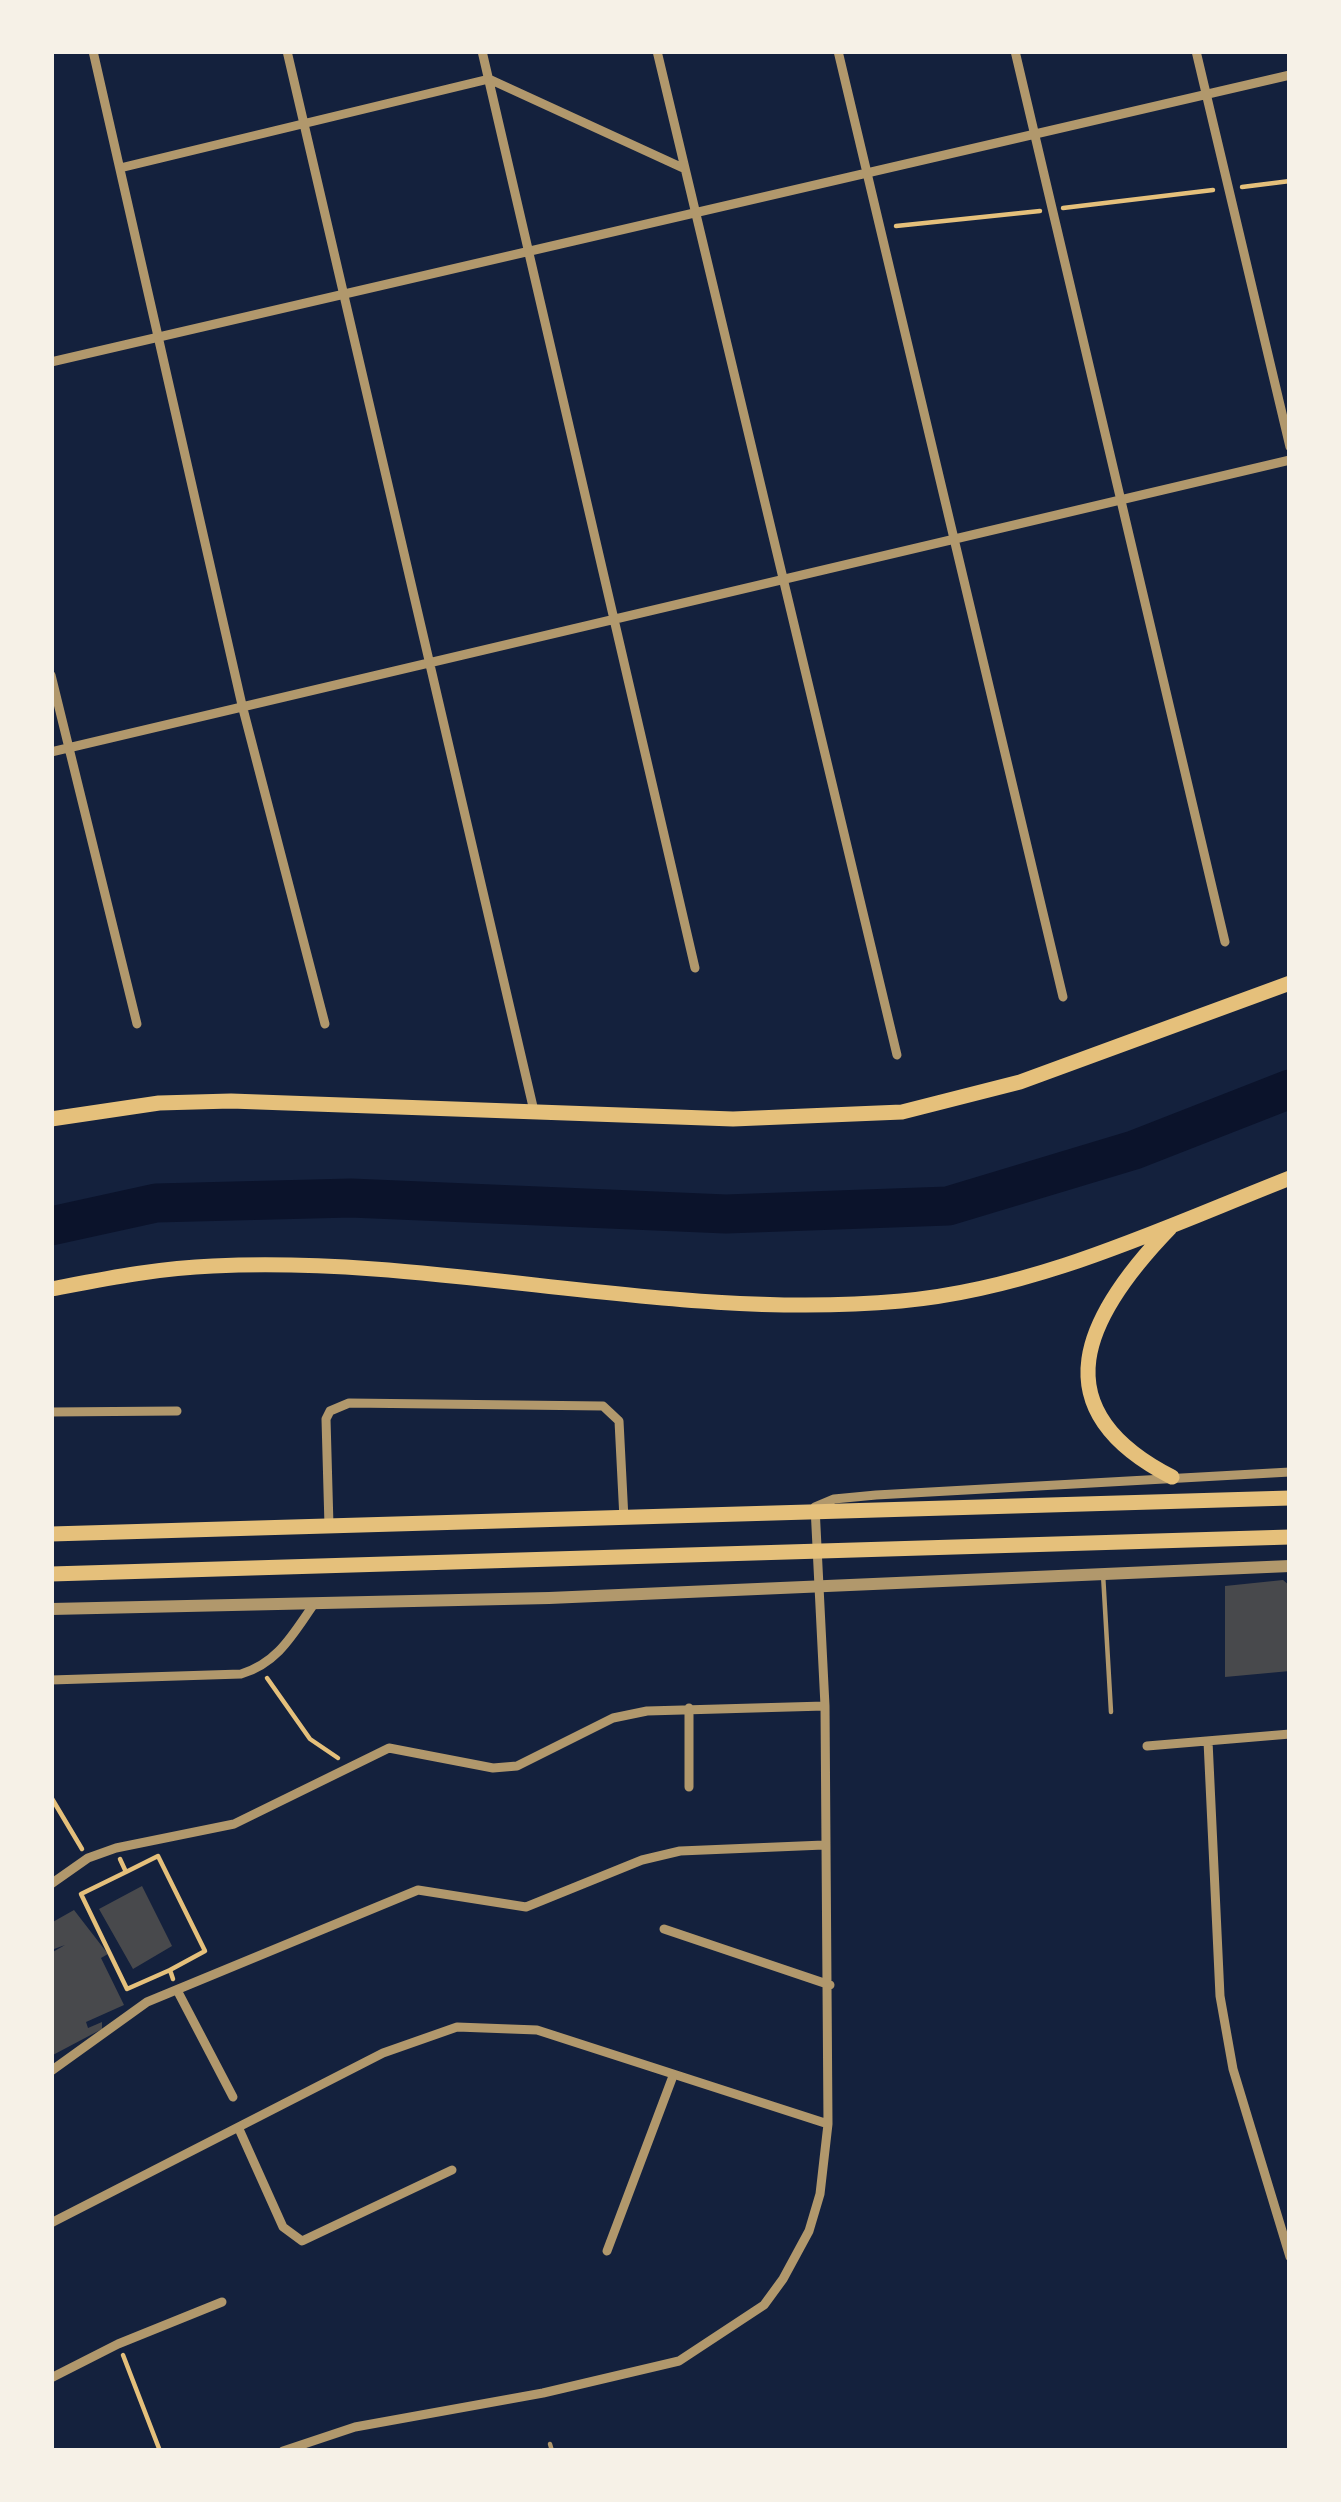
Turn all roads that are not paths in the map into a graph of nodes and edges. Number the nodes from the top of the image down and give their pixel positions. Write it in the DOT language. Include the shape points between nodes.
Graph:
graph roads {
  1 [pos="93,51"];
  2 [pos="287,51"];
  3 [pos="482,51"];
  4 [pos="656,51"];
  5 [pos="838,51"];
  6 [pos="1015,51"];
  7 [pos="1196,51"];
  8 [pos="1290,74"];
  9 [pos="489,79"];
  10 [pos="1206,94"];
  11 [pos="304,123"];
  12 [pos="1035,134"];
  13 [pos="120,168"];
  14 [pos="683,168"];
  15 [pos="867,173"];
  16 [pos="694,212"];
  17 [pos="532,251"];
  18 [pos="344,294"];
  19 [pos="160,337"];
  20 [pos="51,362"];
  21 [pos="1290,447"];
  22 [pos="1290,460"];
  23 [pos="1121,500"];
  24 [pos="952,538"];
  25 [pos="782,579"];
  26 [pos="614,618"];
  27 [pos="429,662"];
  28 [pos="51,675"];
  29 [pos="242,705"];
  30 [pos="67,748"];
  31 [pos="51,752"];
  32 [pos="1225,942"];
  33 [pos="695,968"];
  34 [pos="1290,982"];
  35 [pos="1063,997"];
  36 [pos="136,1024"];
  37 [pos="325,1024"];
  38 [pos="897,1054"];
  39 [pos="534,1111"];
  40 [pos="51,1119"];
  41 [pos="1290,1178"];
  42 [pos="1174,1224"];
  43 [pos="51,1289"];
  44 [pos="177,1411"];
  45 [pos="51,1412"];
  46 [pos="1290,1472"];
  47 [pos="1172,1477"];
  48 [pos="1290,1498"];
  49 [pos="812,1512"];
  50 [pos="624,1519"];
  51 [pos="329,1526"];
  52 [pos="51,1534"];
  53 [pos="1290,1537"];
  54 [pos="814,1552"];
  55 [pos="1290,1566"];
  56 [pos="51,1574"];
  57 [pos="1102,1574"];
  58 [pos="817,1588"];
  59 [pos="314,1603"];
  60 [pos="51,1609"];
  61 [pos="51,1680"];
  62 [pos="825,1706"];
  63 [pos="689,1708"];
  64 [pos="1111,1712"];
  65 [pos="1290,1734"];
  66 [pos="1208,1741"];
  67 [pos="1147,1746"];
  68 [pos="689,1787"];
  69 [pos="824,1845"];
  70 [pos="51,1884"];
  71 [pos="664,1929"];
  72 [pos="830,1985"];
  73 [pos="177,1990"];
  74 [pos="51,2071"];
  75 [pos="673,2076"];
  76 [pos="232,2097"];
  77 [pos="828,2124"];
  78 [pos="239,2128"];
  79 [pos="452,2170"];
  80 [pos="51,2223"];
  81 [pos="607,2251"];
  82 [pos="1290,2257"];
  83 [pos="222,2302"];
  84 [pos="51,2378"];
  85 [pos="283,2451"];
  1 -- 13 [label="street"];
  2 -- 11 [label="street"];
  3 -- 9 [label="street"];
  4 -- 14 [label="street"];
  5 -- 15 [label="street"];
  6 -- 12 [label="street"];
  7 -- 10 [label="street"];
  8 -- 10 [label="street"];
  9 -- 11 [label="street"];
  9 -- 14 [label="street"];
  9 -- 17 [label="street"];
  10 -- 12 [label="street"];
  10 -- 21 [label="street"];
  11 -- 13 [label="street"];
  11 -- 18 [label="street"];
  12 -- 15 [label="street"];
  12 -- 23 [label="street"];
  13 -- 19 [label="street"];
  14 -- 16 [label="street"];
  15 -- 16 [label="street"];
  15 -- 24 [label="street"];
  16 -- 17 [label="street"];
  16 -- 25 [label="street"];
  17 -- 18 [label="street"];
  17 -- 26 [label="street"];
  18 -- 19 [label="street"];
  18 -- 27 [label="street"];
  19 -- 20 [label="street"];
  19 -- 29 [label="street"];
  22 -- 23 [label="street"];
  23 -- 24 [label="street"];
  23 -- 32 [label="street"];
  24 -- 25 [label="street"];
  24 -- 35 [label="street"];
  25 -- 26 [label="street"];
  25 -- 38 [label="street"];
  26 -- 27 [label="street"];
  26 -- 33 [label="street"];
  27 -- 29 [label="street"];
  27 -- 39 [label="street"];
  28 -- 30 [label="street"];
  29 -- 30 [label="street"];
  29 -- 37 [label="street"];
  30 -- 31 [label="street"];
  30 -- 36 [label="street"];
  34 -- 39 [label="main road" via="1020,1082 902,1112 733,1119"];
  39 -- 40 [label="main road" via="231,1101"];
  41 -- 42 [label="main road"];
  42 -- 43 [label="main road" via="1007,1282 827,1306 686,1303 318,1267 213,1266"];
  42 -- 47 [label="main road" via="1112,1294 1088,1371 1095,1413 1114,1442"];
  44 -- 45 [label="street"];
  46 -- 47 [label="street"];
  47 -- 49 [label="street" via="845,1497"];
  48 -- 49 [label="main road"];
  49 -- 50 [label="main road"];
  49 -- 54 [label="street"];
  50 -- 51 [label="main road"];
  50 -- 51 [label="street" via="619,1421 603,1406 350,1403 326,1419"];
  51 -- 52 [label="main road"];
  53 -- 54 [label="main road"];
  54 -- 56 [label="main road"];
  54 -- 58 [label="street"];
  55 -- 57 [label="street"];
  57 -- 58 [label="street"];
  57 -- 64 [label="lane"];
  58 -- 59 [label="street"];
  58 -- 62 [label="street"];
  59 -- 60 [label="street"];
  59 -- 61 [label="street" via="276,1656 241,1674"];
  62 -- 63 [label="street"];
  62 -- 69 [label="street"];
  63 -- 68 [label="street"];
  63 -- 70 [label="street" via="614,1718 517,1766 389,1748 234,1824 116,1848"];
  65 -- 66 [label="street"];
  66 -- 67 [label="street"];
  66 -- 82 [label="street" via="1220,1996 1233,2068"];
  69 -- 72 [label="street"];
  69 -- 73 [label="street" via="680,1851 526,1907 418,1890"];
  71 -- 72 [label="street"];
  72 -- 77 [label="street"];
  73 -- 74 [label="street" via="147,2002"];
  73 -- 76 [label="street"];
  75 -- 77 [label="street"];
  75 -- 78 [label="street" via="538,2030 457,2027 383,2053"];
  75 -- 81 [label="street"];
  77 -- 85 [label="street" via="809,2231 764,2305 679,2361 355,2427"];
  78 -- 79 [label="street" via="283,2228 302,2241"];
  78 -- 80 [label="street"];
  83 -- 84 [label="street"];
}
